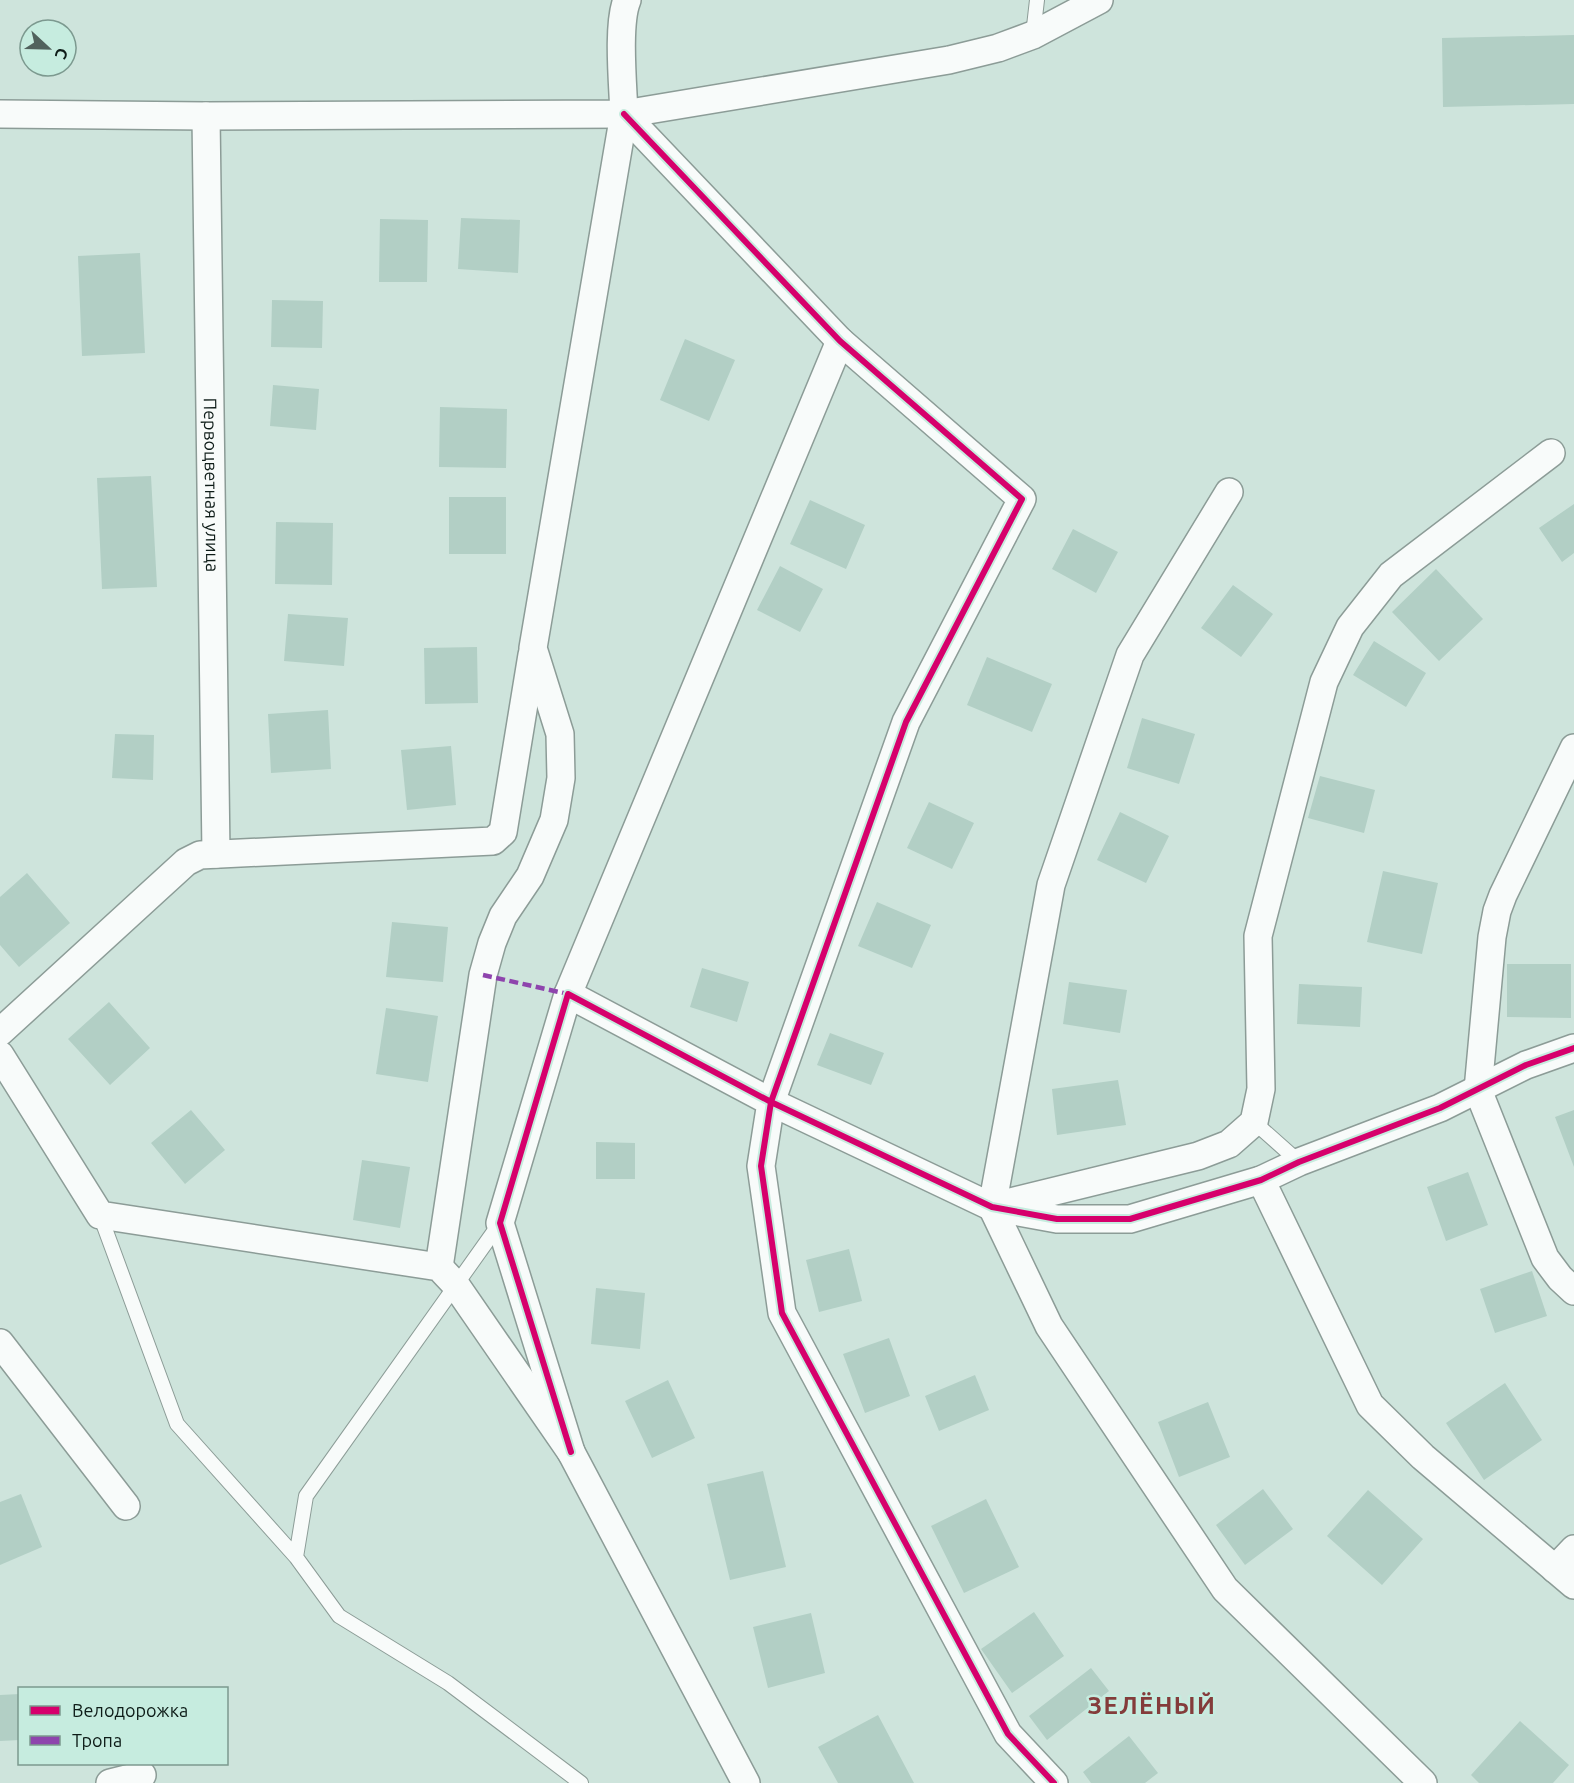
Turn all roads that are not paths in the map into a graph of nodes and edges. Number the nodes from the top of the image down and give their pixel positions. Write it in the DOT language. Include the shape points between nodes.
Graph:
graph roads {
  1 [pos="627,0"];
  2 [pos="1037,0"];
  3 [pos="1099,0"];
  4 [pos="1033,35"];
  5 [pos="0,114"];
  6 [pos="624,114"];
  7 [pos="206,116"];
  8 [pos="840,341"];
  9 [pos="1551,453"];
  10 [pos="1229,492"];
  11 [pos="533,648"];
  12 [pos="1574,748"];
  13 [pos="216,854"];
  14 [pos="568,994"];
  15 [pos="0,1032"];
  16 [pos="1574,1048"];
  17 [pos="0,1055"];
  18 [pos="8,1083"];
  19 [pos="1478,1090"];
  20 [pos="771,1102"];
  21 [pos="1254,1122"];
  22 [pos="1299,1162"];
  23 [pos="1261,1180"];
  24 [pos="992,1207"];
  25 [pos="100,1215"];
  26 [pos="500,1223"];
  27 [pos="447,1276"];
  28 [pos="1574,1291"];
  29 [pos="0,1343"];
  30 [pos="571,1452"];
  31 [pos="126,1506"];
  32 [pos="1574,1549"];
  33 [pos="296,1557"];
  34 [pos="1565,1577"];
  35 [pos="142,1775"];
  36 [pos="110,1783"];
  37 [pos="581,1783"];
  38 [pos="746,1783"];
  39 [pos="1054,1783"];
  40 [pos="1423,1783"];
  1 -- 6 [label="street" via="622,51"];
  2 -- 4 [label="lane"];
  3 -- 4 [label="street"];
  4 -- 6 [label="street" via="948,60"];
  5 -- 7 [label="street"];
  6 -- 7 [label="street"];
  6 -- 8 [label="street"];
  6 -- 11 [label="street"];
  7 -- 13 [label="street, Первоцветная улица"];
  8 -- 14 [label="street"];
  8 -- 20 [label="street" via="1023,499 906,722"];
  9 -- 21 [label="street" via="1391,574 1350,627 1324,682 1258,936 1261,1089"];
  10 -- 24 [label="street" via="1130,655 1051,885"];
  11 -- 13 [label="street" via="503,832 493,841"];
  11 -- 27 [label="street" via="560,734 561,778 554,820 530,876 503,916 483,975"];
  12 -- 19 [label="street" via="1497,911"];
  13 -- 15 [label="street" via="200,855 186,862"];
  14 -- 20 [label="street"];
  14 -- 26 [label="street"];
  16 -- 19 [label="street" via="1526,1065"];
  17 -- 18 [label="street"];
  18 -- 25 [label="street"];
  19 -- 22 [label="street"];
  19 -- 28 [label="street" via="1545,1258"];
  20 -- 24 [label="street"];
  20 -- 39 [label="street" via="761,1166 782,1313 1008,1734"];
  21 -- 22 [label="lane"];
  21 -- 24 [label="street" via="1229,1144 1198,1156"];
  22 -- 23 [label="street"];
  23 -- 24 [label="street" via="1130,1219 1057,1220"];
  23 -- 34 [label="street" via="1370,1405 1423,1457"];
  24 -- 40 [label="street" via="1049,1326 1225,1589"];
  25 -- 27 [label="street"];
  25 -- 33 [label="lane" via="177,1424"];
  26 -- 27 [label="lane"];
  26 -- 30 [label="street"];
  27 -- 30 [label="street"];
  27 -- 33 [label="lane" via="306,1496"];
  29 -- 31 [label="street"];
  30 -- 38 [label="street"];
  32 -- 34 [label="street"];
  33 -- 37 [label="lane" via="339,1616 448,1683"];
  35 -- 36 [label="street"];
}
